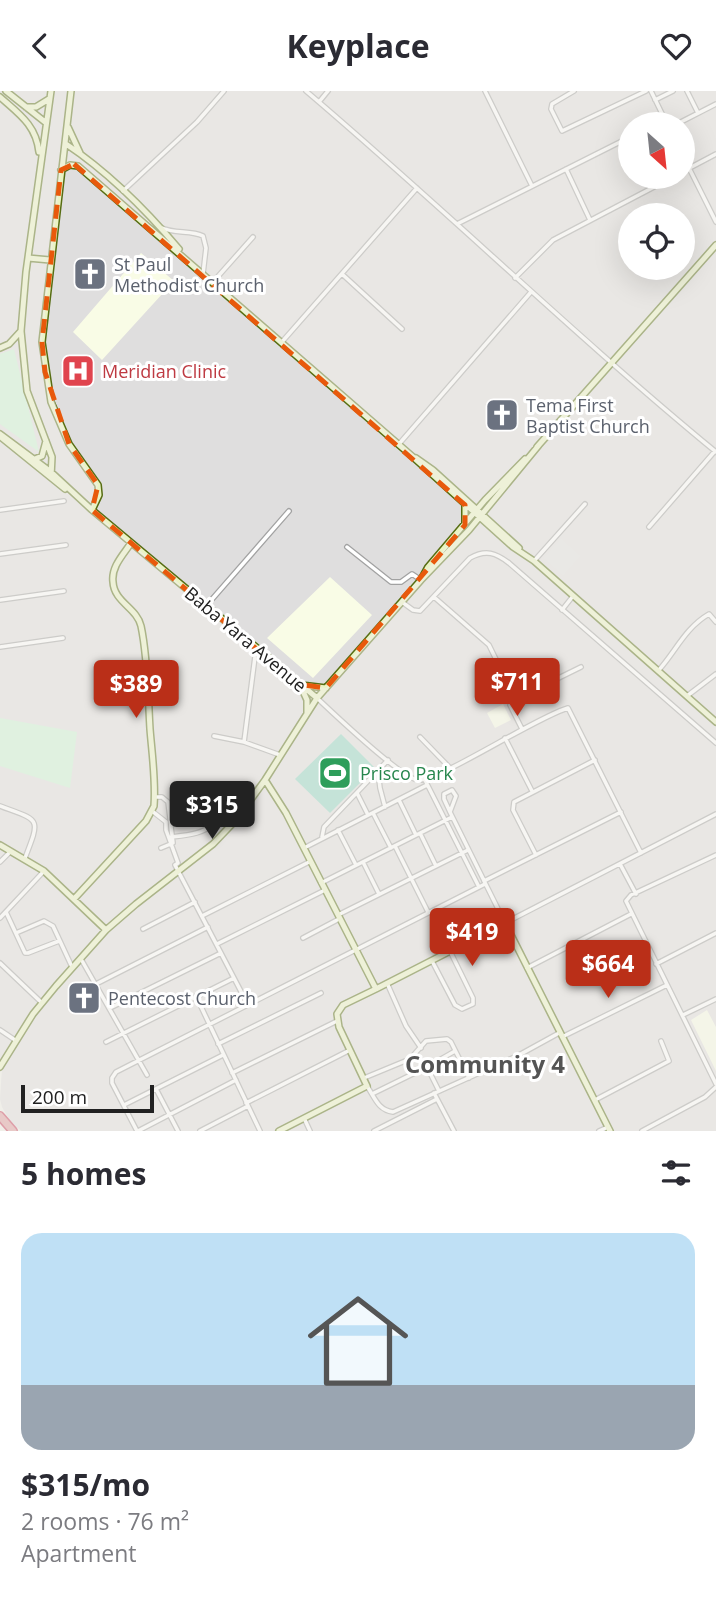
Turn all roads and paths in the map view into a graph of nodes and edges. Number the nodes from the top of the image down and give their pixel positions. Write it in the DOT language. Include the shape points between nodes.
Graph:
graph roads {
  1 [pos="6,91"];
  2 [pos="51,91"];
  3 [pos="71,91"];
  4 [pos="224,91"];
  5 [pos="306,91"];
  6 [pos="328,91"];
  7 [pos="485,91"];
  8 [pos="574,91"];
  9 [pos="648,91"];
  10 [pos="673,91"];
  11 [pos="687,91"];
  12 [pos="0,97"];
  13 [pos="49,99"];
  14 [pos="655,100"];
  15 [pos="319,102"];
  16 [pos="716,104"];
  17 [pos="23,106"];
  18 [pos="661,112"];
  19 [pos="698,113"];
  20 [pos="695,115"];
  21 [pos="45,122"];
  22 [pos="30,123"];
  23 [pos="67,125"];
  24 [pos="44,134"];
  25 [pos="618,143"];
  26 [pos="65,144"];
  27 [pos="716,154"];
  28 [pos="82,155"];
  29 [pos="39,165"];
  30 [pos="695,165"];
  31 [pos="566,169"];
  32 [pos="61,170"];
  33 [pos="695,178"];
  34 [pos="532,186"];
  35 [pos="417,188"];
  36 [pos="650,189"];
  37 [pos="123,191"];
  38 [pos="590,220"];
  39 [pos="716,222"];
  40 [pos="457,224"];
  41 [pos="162,228"];
  42 [pos="253,237"];
  43 [pos="716,245"];
  44 [pos="28,258"];
  45 [pos="50,260"];
  46 [pos="195,267"];
  47 [pos="203,274"];
  48 [pos="342,274"];
  49 [pos="516,278"];
  50 [pos="213,282"];
  51 [pos="531,292"];
  52 [pos="402,328"];
  53 [pos="21,331"];
  54 [pos="281,343"];
  55 [pos="0,348"];
  56 [pos="609,363"];
  57 [pos="0,435"];
  58 [pos="46,441"];
  59 [pos="398,444"];
  60 [pos="539,445"];
  61 [pos="715,451"];
  62 [pos="35,459"];
  63 [pos="51,474"];
  64 [pos="485,500"];
  65 [pos="64,501"];
  66 [pos="494,501"];
  67 [pos="468,504"];
  68 [pos="585,504"];
  69 [pos="0,510"];
  70 [pos="92,510"];
  71 [pos="289,511"];
  72 [pos="476,511"];
  73 [pos="481,516"];
  74 [pos="491,525"];
  75 [pos="649,527"];
  76 [pos="467,528"];
  77 [pos="131,543"];
  78 [pos="66,545"];
  79 [pos="347,547"];
  80 [pos="0,554"];
  81 [pos="534,561"];
  82 [pos="421,580"];
  83 [pos="64,591"];
  84 [pos="434,597"];
  85 [pos="573,597"];
  86 [pos="0,600"];
  87 [pos="402,602"];
  88 [pos="206,607"];
  89 [pos="562,610"];
  90 [pos="716,622"];
  91 [pos="63,638"];
  92 [pos="0,647"];
  93 [pos="256,649"];
  94 [pos="581,667"];
  95 [pos="658,671"];
  96 [pos="716,674"];
  97 [pos="505,678"];
  98 [pos="298,684"];
  99 [pos="326,688"];
  100 [pos="687,696"];
  101 [pos="317,698"];
  102 [pos="307,713"];
  103 [pos="716,722"];
  104 [pos="522,729"];
  105 [pos="214,736"];
  106 [pos="420,737"];
  107 [pos="505,738"];
  108 [pos="244,742"];
  109 [pos="716,743"];
  110 [pos="280,755"];
  111 [pos="388,760"];
  112 [pos="595,760"];
  113 [pos="450,768"];
  114 [pos="379,771"];
  115 [pos="265,780"];
  116 [pos="425,780"];
  117 [pos="427,785"];
  118 [pos="532,791"];
  119 [pos="357,793"];
  120 [pos="154,797"];
  121 [pos="399,800"];
  122 [pos="0,806"];
  123 [pos="385,807"];
  124 [pos="152,811"];
  125 [pos="215,811"];
  126 [pos="621,812"];
  127 [pos="373,813"];
  128 [pos="716,814"];
  129 [pos="368,815"];
  130 [pos="451,815"];
  131 [pos="446,820"];
  132 [pos="338,830"];
  133 [pos="418,834"];
  134 [pos="171,837"];
  135 [pos="323,838"];
  136 [pos="0,845"];
  137 [pos="171,845"];
  138 [pos="393,847"];
  139 [pos="161,848"];
  140 [pos="304,848"];
  141 [pos="12,850"];
  142 [pos="468,850"];
  143 [pos="463,853"];
  144 [pos="641,853"];
  145 [pos="536,855"];
  146 [pos="716,855"];
  147 [pos="25,858"];
  148 [pos="0,862"];
  149 [pos="311,862"];
  150 [pos="363,862"];
  151 [pos="620,864"];
  152 [pos="356,866"];
  153 [pos="436,866"];
  154 [pos="44,871"];
  155 [pos="178,871"];
  156 [pos="411,878"];
  157 [pos="321,883"];
  158 [pos="484,883"];
  159 [pos="479,887"];
  160 [pos="325,890"];
  161 [pos="379,894"];
  162 [pos="636,894"];
  163 [pos="74,899"];
  164 [pos="195,902"];
  165 [pos="6,912"];
  166 [pos="428,912"];
  167 [pos="632,914"];
  168 [pos="202,916"];
  169 [pos="339,917"];
  170 [pos="0,918"];
  171 [pos="505,923"];
  172 [pos="208,927"];
  173 [pos="143,929"];
  174 [pos="106,930"];
  175 [pos="16,933"];
  176 [pos="716,933"];
  177 [pos="303,939"];
  178 [pos="60,941"];
  179 [pos="217,945"];
  180 [pos="355,949"];
  181 [pos="450,951"];
  182 [pos="221,952"];
  183 [pos="80,957"];
  184 [pos="431,961"];
  185 [pos="0,963"];
  186 [pos="656,964"];
  187 [pos="72,967"];
  188 [pos="527,968"];
  189 [pos="234,978"];
  190 [pos="387,983"];
  191 [pos="96,984"];
  192 [pos="667,985"];
  193 [pos="376,989"];
  194 [pos="321,993"];
  195 [pos="196,996"];
  196 [pos="716,999"];
  197 [pos="42,1003"];
  198 [pos="247,1003"];
  199 [pos="110,1008"];
  200 [pos="683,1016"];
  201 [pos="338,1021"];
  202 [pos="209,1024"];
  203 [pos="0,1030"];
  204 [pos="124,1032"];
  205 [pos="560,1035"];
  206 [pos="15,1040"];
  207 [pos="662,1041"];
  208 [pos="107,1042"];
  209 [pos="218,1044"];
  210 [pos="421,1048"];
  211 [pos="350,1050"];
  212 [pos="456,1051"];
  213 [pos="223,1055"];
  214 [pos="2,1058"];
  215 [pos="139,1060"];
  216 [pos="0,1067"];
  217 [pos="427,1067"];
  218 [pos="232,1073"];
  219 [pos="147,1075"];
  220 [pos="469,1078"];
  221 [pos="364,1079"];
  222 [pos="236,1080"];
  223 [pos="716,1086"];
  224 [pos="368,1087"];
  225 [pos="156,1089"];
  226 [pos="437,1092"];
  227 [pos="372,1094"];
  228 [pos="437,1099"];
  229 [pos="594,1101"];
  230 [pos="247,1104"];
  231 [pos="124,1105"];
  232 [pos="170,1115"];
  233 [pos="0,1116"];
  234 [pos="304,1118"];
  235 [pos="453,1129"];
  236 [pos="609,1129"];
  237 [pos="13,1131"];
  238 [pos="138,1131"];
  239 [pos="178,1131"];
  240 [pos="200,1131"];
  241 [pos="260,1131"];
  242 [pos="279,1131"];
  243 [pos="310,1131"];
  244 [pos="374,1131"];
  245 [pos="445,1131"];
  246 [pos="600,1131"];
  247 [pos="642,1131"];
  1 -- 17 [label="main road"];
  2 -- 13 [label="main road"];
  3 -- 23 [label="main road"];
  4 -- 37 [label="street"];
  5 -- 15 [label="street"];
  6 -- 15 [label="street"];
  7 -- 34 [label="street"];
  8 -- 9 [label="street" via="552,104 562,131"];
  9 -- 14 [label="street"];
  10 -- 14 [label="street"];
  11 -- 19 [label="street"];
  12 -- 22 [label="main road"];
  13 -- 17 [label="main road" via="36,107"];
  13 -- 21 [label="main road"];
  14 -- 18 [label="street"];
  15 -- 35 [label="street"];
  16 -- 19 [label="street"];
  17 -- 21 [label="main road"];
  19 -- 20 [label="street"];
  21 -- 24 [label="main road"];
  22 -- 24 [label="main road"];
  22 -- 29 [label="main road"];
  23 -- 26 [label="main road"];
  23 -- 28 [label="main road"];
  24 -- 29 [label="main road"];
  25 -- 31 [label="street"];
  26 -- 28 [label="main road"];
  26 -- 32 [label="main road"];
  27 -- 30 [label="street"];
  28 -- 37 [label="main road"];
  29 -- 44 [label="main road"];
  31 -- 34 [label="street"];
  31 -- 38 [label="street"];
  32 -- 45 [label="main road"];
  32 -- 46 [label="main road" via="78,166"];
  33 -- 39 [label="street"];
  34 -- 40 [label="street"];
  35 -- 40 [label="street"];
  35 -- 48 [label="street"];
  36 -- 38 [label="street"];
  37 -- 41 [label="main road"];
  38 -- 49 [label="street" via="553,240"];
  40 -- 49 [label="street"];
  41 -- 46 [label="main road"];
  41 -- 47 [label="street" via="202,236 206,241"];
  42 -- 50 [label="street"];
  43 -- 56 [label="main road"];
  44 -- 45 [label="main road"];
  44 -- 53 [label="main road"];
  45 -- 70 [label="main road" via="42,342 45,372 51,402 69,444 99,485"];
  46 -- 47 [label="main road"];
  47 -- 50 [label="main road"];
  48 -- 52 [label="street"];
  48 -- 54 [label="street"];
  49 -- 51 [label="street"];
  50 -- 54 [label="main road"];
  51 -- 56 [label="street"];
  51 -- 59 [label="street"];
  53 -- 55 [label="main road"];
  53 -- 58 [label="main road" via="27,391"];
  54 -- 59 [label="main road"];
  56 -- 60 [label="main road"];
  56 -- 61 [label="street"];
  57 -- 62 [label="main road, Baba Yara Avenue"];
  57 -- 63 [label="main road, Baba Yara Avenue"];
  58 -- 62 [label="main road" via="43,456"];
  58 -- 63 [label="main road" via="52,457"];
  59 -- 67 [label="main road"];
  60 -- 64 [label="main road, Baba Yara Avenue"];
  60 -- 66 [label="main road, Baba Yara Avenue"];
  61 -- 75 [label="street"];
  62 -- 63 [label="main road, Baba Yara Avenue"];
  63 -- 70 [label="main road, Baba Yara Avenue"];
  64 -- 67 [label="main road"];
  64 -- 72 [label="main road, Baba Yara Avenue"];
  65 -- 69 [label="street"];
  66 -- 73 [label="main road, Baba Yara Avenue"];
  66 -- 74 [label="main road"];
  67 -- 72 [label="main road"];
  67 -- 76 [label="main road"];
  68 -- 81 [label="street"];
  70 -- 77 [label="main road, Baba Yara Avenue"];
  71 -- 88 [label="street"];
  72 -- 73 [label="main road"];
  72 -- 76 [label="main road, Baba Yara Avenue"];
  73 -- 74 [label="main road"];
  73 -- 76 [label="main road, Baba Yara Avenue"];
  74 -- 76 [label="main road"];
  74 -- 81 [label="main road"];
  76 -- 82 [label="main road, Baba Yara Avenue"];
  77 -- 88 [label="main road, Baba Yara Avenue"];
  77 -- 120 [label="main road" via="112,577 119,599 141,626"];
  78 -- 80 [label="street"];
  79 -- 82 [label="street" via="391,582 412,575"];
  81 -- 85 [label="main road"];
  82 -- 87 [label="main road, Baba Yara Avenue"];
  83 -- 86 [label="street"];
  84 -- 87 [label="street" via="419,611"];
  84 -- 89 [label="street" via="470,558 486,552 504,559"];
  84 -- 97 [label="street" via="489,645"];
  85 -- 89 [label="street"];
  85 -- 95 [label="main road"];
  87 -- 99 [label="main road, Baba Yara Avenue"];
  88 -- 93 [label="main road, Baba Yara Avenue"];
  89 -- 109 [label="street"];
  90 -- 95 [label="street" via="709,614 696,623"];
  91 -- 92 [label="street"];
  93 -- 98 [label="main road, Baba Yara Avenue"];
  93 -- 108 [label="street"];
  94 -- 104 [label="street" via="512,701"];
  95 -- 100 [label="main road"];
  96 -- 100 [label="street"];
  98 -- 99 [label="main road"];
  98 -- 101 [label="main road, Baba Yara Avenue"];
  98 -- 102 [label="main road" via="305,694"];
  99 -- 101 [label="main road, Baba Yara Avenue"];
  100 -- 103 [label="main road"];
  101 -- 102 [label="main road"];
  101 -- 111 [label="street"];
  102 -- 110 [label="main road"];
  104 -- 107 [label="street"];
  104 -- 112 [label="street" via="568,708"];
  105 -- 108 [label="street"];
  106 -- 113 [label="street"];
  107 -- 113 [label="street"];
  107 -- 118 [label="street"];
  108 -- 110 [label="street"];
  110 -- 115 [label="main road"];
  111 -- 114 [label="street"];
  111 -- 116 [label="street" via="414,779"];
  112 -- 118 [label="street"];
  112 -- 126 [label="street"];
  113 -- 116 [label="street"];
  114 -- 119 [label="street"];
  114 -- 123 [label="street"];
  115 -- 140 [label="main road"];
  115 -- 155 [label="main road" via="225,832"];
  116 -- 117 [label="street"];
  117 -- 121 [label="street"];
  117 -- 131 [label="street"];
  118 -- 145 [label="street" via="515,800 512,807"];
  119 -- 129 [label="street"];
  119 -- 135 [label="street" via="324,827"];
  120 -- 124 [label="main road"];
  120 -- 134 [label="street" via="168,802"];
  121 -- 123 [label="street"];
  121 -- 133 [label="street"];
  122 -- 147 [label="street" via="36,824"];
  123 -- 127 [label="street"];
  124 -- 137 [label="street" via="166,823"];
  124 -- 163 [label="main road"];
  125 -- 134 [label="street" via="217,822 210,828"];
  126 -- 144 [label="street"];
  126 -- 145 [label="street"];
  127 -- 129 [label="street"];
  127 -- 138 [label="street"];
  128 -- 144 [label="street"];
  129 -- 132 [label="street"];
  130 -- 130 [label="street" via="444,796 452,790 456,796"];
  130 -- 131 [label="street"];
  130 -- 142 [label="street"];
  131 -- 133 [label="street"];
  131 -- 143 [label="street"];
  132 -- 135 [label="street"];
  132 -- 152 [label="street"];
  133 -- 138 [label="street"];
  133 -- 153 [label="street"];
  134 -- 137 [label="street"];
  135 -- 140 [label="street"];
  136 -- 141 [label="main road"];
  137 -- 139 [label="street"];
  137 -- 155 [label="street"];
  138 -- 150 [label="street"];
  138 -- 156 [label="street"];
  140 -- 149 [label="main road"];
  141 -- 147 [label="main road"];
  141 -- 148 [label="street"];
  142 -- 143 [label="street"];
  142 -- 158 [label="street"];
  143 -- 153 [label="street"];
  143 -- 159 [label="street"];
  144 -- 151 [label="street"];
  145 -- 158 [label="street"];
  146 -- 162 [label="street"];
  147 -- 154 [label="main road"];
  149 -- 157 [label="main road"];
  149 -- 168 [label="street"];
  150 -- 152 [label="street"];
  150 -- 161 [label="street"];
  151 -- 162 [label="street"];
  151 -- 171 [label="street"];
  152 -- 157 [label="street"];
  153 -- 156 [label="street"];
  154 -- 163 [label="main road"];
  154 -- 165 [label="street"];
  155 -- 164 [label="street"];
  155 -- 174 [label="main road"];
  156 -- 161 [label="street"];
  156 -- 166 [label="street"];
  157 -- 160 [label="main road"];
  158 -- 159 [label="street"];
  158 -- 171 [label="street"];
  159 -- 166 [label="street"];
  160 -- 169 [label="main road"];
  160 -- 179 [label="street"];
  161 -- 169 [label="street"];
  162 -- 167 [label="street" via="626,901"];
  163 -- 174 [label="main road"];
  164 -- 168 [label="street"];
  164 -- 173 [label="street"];
  165 -- 170 [label="street"];
  165 -- 175 [label="street"];
  166 -- 180 [label="street"];
  167 -- 186 [label="street"];
  167 -- 188 [label="street"];
  168 -- 172 [label="street"];
  169 -- 177 [label="street"];
  169 -- 180 [label="main road"];
  171 -- 181 [label="main road"];
  171 -- 188 [label="main road"];
  172 -- 179 [label="street"];
  172 -- 191 [label="street"];
  174 -- 183 [label="main road"];
  175 -- 178 [label="street" via="46,921"];
  175 -- 178 [label="street" via="26,953"];
  176 -- 186 [label="street"];
  178 -- 187 [label="street"];
  179 -- 182 [label="street"];
  180 -- 193 [label="main road"];
  180 -- 198 [label="street"];
  181 -- 184 [label="main road"];
  181 -- 184 [label="street" via="474,998 466,1007 455,1005"];
  182 -- 189 [label="street"];
  182 -- 199 [label="street"];
  183 -- 187 [label="main road"];
  183 -- 191 [label="street"];
  184 -- 190 [label="main road"];
  185 -- 197 [label="street"];
  186 -- 192 [label="street"];
  187 -- 197 [label="main road"];
  188 -- 205 [label="main road"];
  189 -- 195 [label="street"];
  189 -- 198 [label="street"];
  190 -- 193 [label="main road"];
  190 -- 210 [label="street"];
  191 -- 199 [label="street"];
  192 -- 200 [label="street"];
  192 -- 205 [label="street"];
  193 -- 201 [label="main road" via="343,1005"];
  194 -- 209 [label="street"];
  195 -- 202 [label="street"];
  195 -- 204 [label="street"];
  196 -- 200 [label="street"];
  197 -- 206 [label="main road"];
  198 -- 202 [label="street"];
  199 -- 204 [label="street"];
  200 -- 223 [label="street"];
  201 -- 211 [label="main road"];
  201 -- 218 [label="street"];
  202 -- 209 [label="street"];
  202 -- 215 [label="street"];
  203 -- 206 [label="street"];
  204 -- 208 [label="street"];
  204 -- 215 [label="street"];
  205 -- 220 [label="street"];
  205 -- 229 [label="main road"];
  206 -- 214 [label="main road"];
  207 -- 229 [label="street" via="669,1061"];
  209 -- 213 [label="street"];
  210 -- 212 [label="street" via="426,1041 447,1039"];
  210 -- 221 [label="street" via="407,1061"];
  211 -- 221 [label="main road"];
  211 -- 230 [label="street"];
  212 -- 217 [label="street"];
  212 -- 220 [label="street"];
  213 -- 218 [label="street"];
  213 -- 225 [label="street"];
  214 -- 216 [label="main road"];
  215 -- 219 [label="street"];
  215 -- 231 [label="street" via="112,1078"];
  217 -- 226 [label="street"];
  217 -- 227 [label="street"];
  218 -- 222 [label="street"];
  220 -- 226 [label="street"];
  221 -- 224 [label="main road"];
  222 -- 230 [label="street"];
  222 -- 232 [label="street"];
  223 -- 247 [label="street" via="705,1097"];
  224 -- 227 [label="street"];
  224 -- 234 [label="main road"];
  225 -- 231 [label="street"];
  225 -- 232 [label="street"];
  226 -- 227 [label="street" via="393,1112 384,1111"];
  226 -- 228 [label="street"];
  228 -- 235 [label="street"];
  228 -- 244 [label="street"];
  229 -- 236 [label="main road"];
  230 -- 240 [label="street"];
  230 -- 241 [label="street"];
  231 -- 238 [label="street"];
  232 -- 238 [label="street"];
  232 -- 239 [label="street"];
  233 -- 237 [label="highway"];
  234 -- 242 [label="main road"];
  234 -- 243 [label="street"];
  235 -- 245 [label="street"];
  236 -- 246 [label="street"];
}
